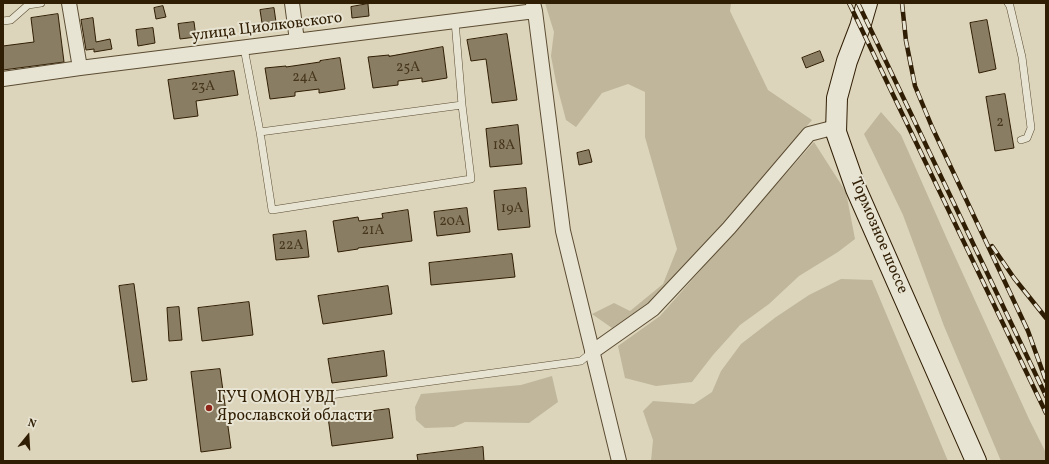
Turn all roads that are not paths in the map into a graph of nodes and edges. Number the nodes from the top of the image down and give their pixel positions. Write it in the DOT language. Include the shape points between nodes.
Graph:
graph roads {
  1 [pos="42,3"];
  2 [pos="69,3"];
  3 [pos="292,3"];
  4 [pos="867,3"];
  5 [pos="1008,3"];
  6 [pos="534,7"];
  7 [pos="3,21"];
  8 [pos="455,21"];
  9 [pos="297,41"];
  10 [pos="244,48"];
  11 [pos="80,68"];
  12 [pos="3,79"];
  13 [pos="462,105"];
  14 [pos="836,127"];
  15 [pos="260,132"];
  16 [pos="1021,140"];
  17 [pos="592,352"];
  18 [pos="323,396"];
  19 [pos="619,461"];
  20 [pos="976,461"];
  1 -- 7 [label="lane" via="28,5 11,20"];
  2 -- 11 [label="street"];
  3 -- 9 [label="street"];
  4 -- 14 [label="street, Тормозное шоссе" via="837,98"];
  5 -- 16 [label="lane" via="1022,58 1031,128 1027,138"];
  6 -- 8 [label="street, улица Циолковского"];
  6 -- 17 [label="street" via="563,231"];
  8 -- 9 [label="street, улица Циолковского"];
  8 -- 13 [label="lane"];
  9 -- 10 [label="street, улица Циолковского"];
  10 -- 11 [label="street, улица Циолковского"];
  10 -- 15 [label="lane"];
  11 -- 12 [label="street, улица Циолковского"];
  13 -- 15 [label="lane"];
  13 -- 15 [label="lane" via="471,179 272,210"];
  14 -- 17 [label="street" via="808,134 728,228 653,309"];
  14 -- 20 [label="street, Тормозное шоссе" via="856,188"];
  17 -- 18 [label="lane" via="581,361"];
  17 -- 19 [label="street"];
}
